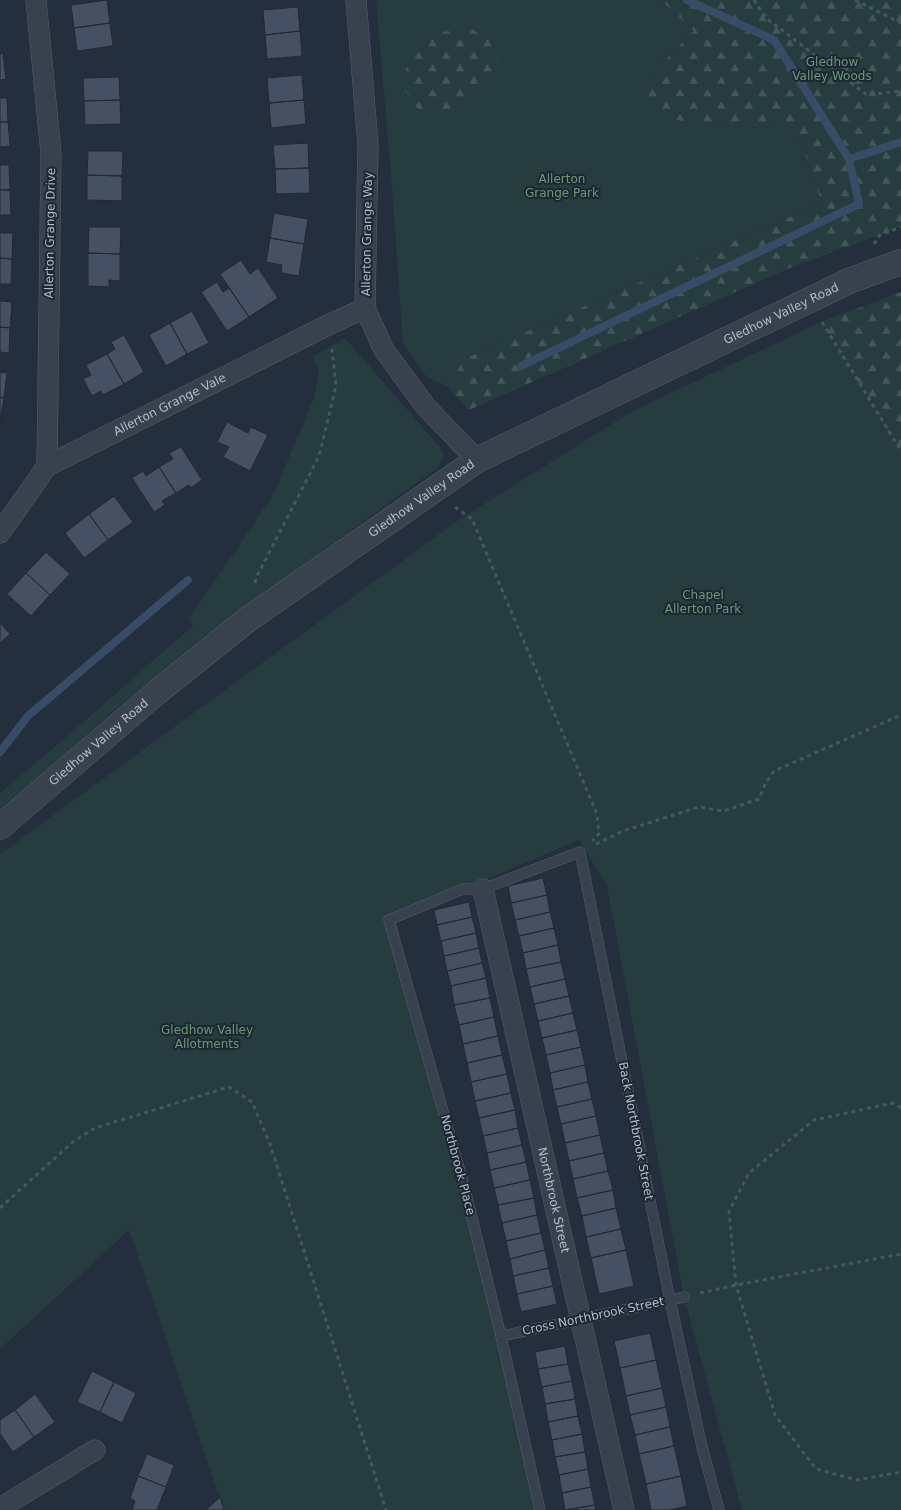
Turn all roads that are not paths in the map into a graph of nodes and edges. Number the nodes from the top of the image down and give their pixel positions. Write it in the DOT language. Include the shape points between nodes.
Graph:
graph roads {
  1 [pos="36,0"];
  2 [pos="356,0"];
  3 [pos="901,262"];
  4 [pos="365,308"];
  5 [pos="477,460"];
  6 [pos="47,466"];
  7 [pos="0,533"];
  8 [pos="0,827"];
  9 [pos="483,889"];
  10 [pos="684,1297"];
  11 [pos="670,1300"];
  12 [pos="580,1319"];
  13 [pos="501,1336"];
  14 [pos="95,1450"];
  15 [pos="0,1508"];
  16 [pos="540,1510"];
  17 [pos="624,1510"];
  18 [pos="719,1510"];
  1 -- 6 [label="street, Allerton Grange Drive" via="51,153"];
  2 -- 4 [label="street, Allerton Grange Way" via="368,145"];
  3 -- 5 [label="street, Gledhow Valley Road" via="849,281"];
  4 -- 5 [label="street, Allerton Grange Way" via="384,350 420,400"];
  4 -- 6 [label="street, Allerton Grange Vale"];
  5 -- 8 [label="street, Gledhow Valley Road" via="247,620 157,692"];
  6 -- 7 [label="street, Allerton Grange Vale"];
  9 -- 11 [label="lane, Back Northbrook Street" via="580,852"];
  9 -- 12 [label="street, Northbrook Street"];
  9 -- 13 [label="lane, Northbrook Place" via="463,889 389,920 465,1189"];
  10 -- 11 [label="lane, Cross Northbrook Street"];
  11 -- 12 [label="lane, Cross Northbrook Street"];
  11 -- 18 [label="lane, Back Northbrook Street"];
  12 -- 13 [label="lane, Cross Northbrook Street"];
  12 -- 17 [label="street, Northbrook Street"];
  13 -- 16 [label="lane, Northbrook Place"];
  14 -- 15 [label="street"];
}
